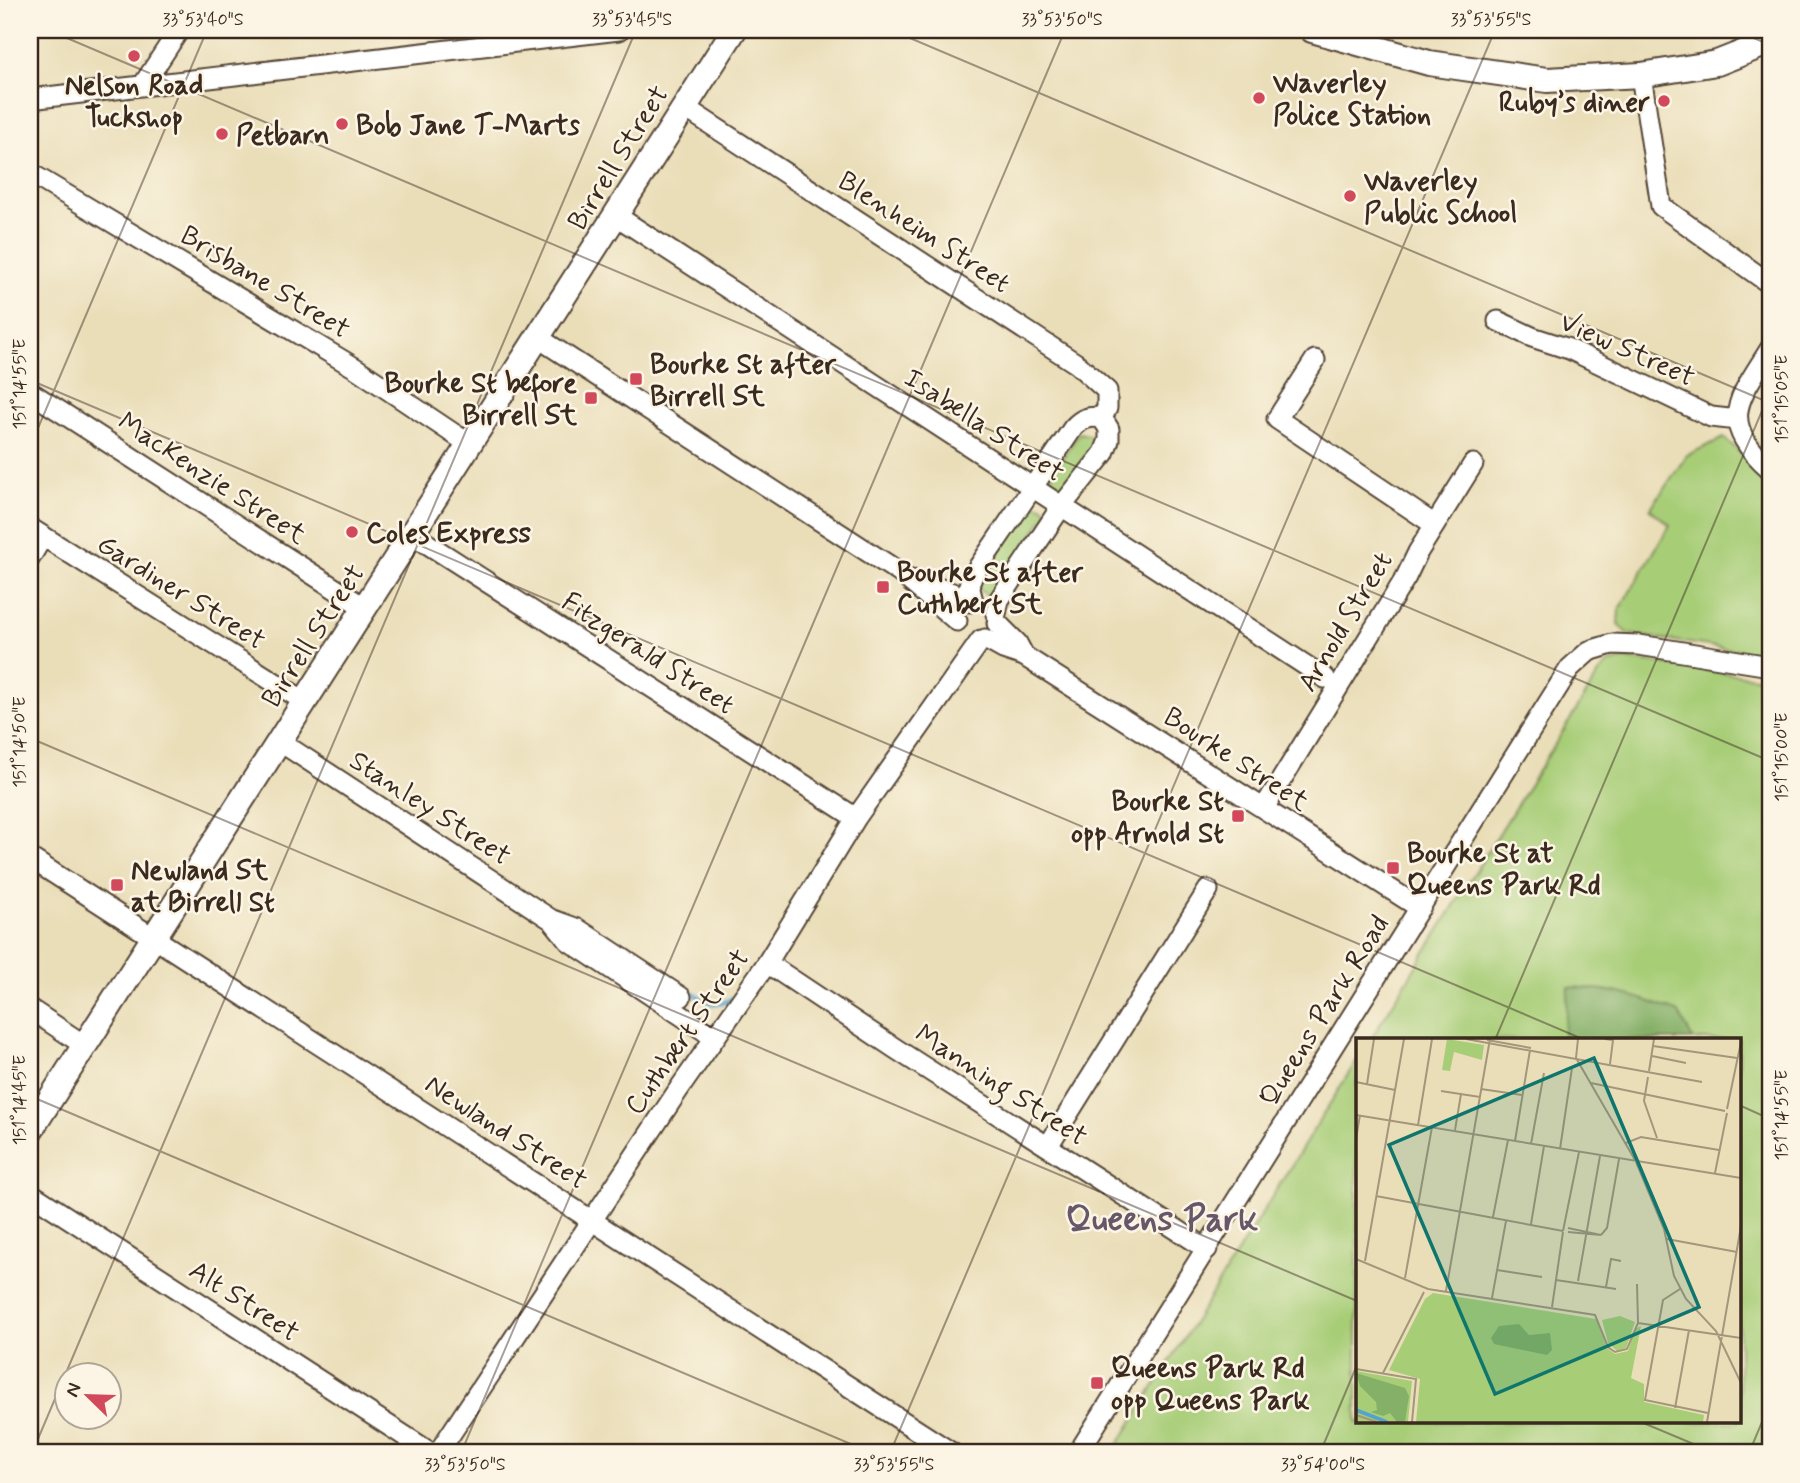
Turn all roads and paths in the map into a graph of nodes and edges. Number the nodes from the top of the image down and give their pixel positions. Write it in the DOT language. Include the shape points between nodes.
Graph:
graph roads {
  1 [pos="179,30"];
  2 [pos="610,30"];
  3 [pos="734,30"];
  4 [pos="1312,30"];
  5 [pos="1770,42"];
  6 [pos="1641,75"];
  7 [pos="143,85"];
  8 [pos="30,99"];
  9 [pos="684,107"];
  10 [pos="30,173"];
  11 [pos="615,215"];
  12 [pos="1770,284"];
  13 [pos="1498,321"];
  14 [pos="537,337"];
  15 [pos="1770,349"];
  16 [pos="1315,360"];
  17 [pos="30,392"];
  18 [pos="1102,418"];
  19 [pos="1738,420"];
  20 [pos="469,444"];
  21 [pos="1473,464"];
  22 [pos="1770,469"];
  23 [pos="1032,488"];
  24 [pos="1061,507"];
  25 [pos="1435,525"];
  26 [pos="36,532"];
  27 [pos="412,534"];
  28 [pos="30,558"];
  29 [pos="900,572"];
  30 [pos="972,601"];
  31 [pos="365,608"];
  32 [pos="997,619"];
  33 [pos="957,621"];
  34 [pos="983,640"];
  35 [pos="1024,656"];
  36 [pos="1770,666"];
  37 [pos="1325,678"];
  38 [pos="304,701"];
  39 [pos="279,741"];
  40 [pos="1264,808"];
  41 [pos="856,818"];
  42 [pos="30,858"];
  43 [pos="1208,890"];
  44 [pos="1420,908"];
  45 [pos="552,920"];
  46 [pos="154,937"];
  47 [pos="767,963"];
  48 [pos="681,997"];
  49 [pos="30,1009"];
  50 [pos="714,1038"];
  51 [pos="84,1045"];
  52 [pos="30,1131"];
  53 [pos="1048,1146"];
  54 [pos="30,1193"];
  55 [pos="592,1219"];
  56 [pos="1207,1249"];
  57 [pos="430,1453"];
  58 [pos="438,1453"];
  59 [pos="952,1453"];
  60 [pos="1078,1453"];
  1 -- 7 [label="street"];
  2 -- 7 [label="street"];
  3 -- 9 [label="main road, Birrell Street"];
  4 -- 6 [label="main road" via="1430,63 1505,75 1546,80"];
  5 -- 6 [label="main road" via="1717,63"];
  6 -- 12 [label="street" via="1661,206"];
  7 -- 8 [label="street"];
  9 -- 11 [label="main road, Birrell Street"];
  9 -- 18 [label="street, Blenheim Street" via="1077,364 1107,391"];
  10 -- 20 [label="street, Brisbane Street" via="358,369"];
  11 -- 14 [label="main road, Birrell Street"];
  11 -- 23 [label="street, Isabella Street"];
  13 -- 19 [label="street, View Street" via="1711,417"];
  14 -- 20 [label="main road, Birrell Street"];
  14 -- 29 [label="street"];
  15 -- 19 [label="street" via="1741,396"];
  16 -- 25 [label="street" via="1277,419"];
  17 -- 31 [label="street, MacKenzie Street"];
  18 -- 23 [label="street" via="1081,419"];
  18 -- 24 [label="street" via="1109,429 1104,453"];
  19 -- 22 [label="street" via="1746,444"];
  20 -- 27 [label="main road, Birrell Street"];
  21 -- 25 [label="street, Arnold Street"];
  23 -- 24 [label="street, Isabella Street"];
  23 -- 30 [label="street" via="973,575 969,585"];
  24 -- 32 [label="street" via="999,600"];
  24 -- 37 [label="street, Isabella Street"];
  25 -- 40 [label="street, Arnold Street"];
  26 -- 28 [label="street"];
  26 -- 38 [label="street, Gardiner Street"];
  27 -- 31 [label="main road, Birrell Street"];
  27 -- 41 [label="street, Fitzgerald Street"];
  29 -- 30 [label="street"];
  29 -- 33 [label="street"];
  30 -- 32 [label="street" via="990,604"];
  30 -- 33 [label="street" via="961,609"];
  31 -- 38 [label="main road, Birrell Street"];
  32 -- 34 [label="street" via="994,631"];
  32 -- 35 [label="street, Bourke Street"];
  33 -- 34 [label="street" via="969,639"];
  34 -- 35 [label="street, Bourke Street"];
  34 -- 41 [label="street, Cuthbert Street"];
  35 -- 40 [label="street, Bourke Street"];
  36 -- 44 [label="street, Queens Park Road" via="1625,644 1589,651 1570,668"];
  38 -- 39 [label="main road, Birrell Street"];
  39 -- 45 [label="street, Stanley Street"];
  39 -- 46 [label="main road, Birrell Street"];
  40 -- 44 [label="street, Bourke Street"];
  41 -- 47 [label="street, Cuthbert Street"];
  42 -- 46 [label="street, Newland Street"];
  43 -- 53 [label="street"];
  44 -- 56 [label="street, Queens Park Road"];
  45 -- 48 [label="street, Stanley Street" via="578,929"];
  45 -- 50 [label="street, Stanley Street" via="569,941"];
  46 -- 51 [label="main road, Birrell Street"];
  46 -- 55 [label="street, Newland Street"];
  47 -- 50 [label="street, Cuthbert Street"];
  47 -- 53 [label="street, Manning Street"];
  49 -- 51 [label="street"];
  50 -- 55 [label="street, Cuthbert Street"];
  51 -- 52 [label="main road, Birrell Street"];
  53 -- 56 [label="street, Manning Street"];
  54 -- 57 [label="street, Alt Street"];
  55 -- 58 [label="street, Cuthbert Street"];
  55 -- 59 [label="street, Newland Street"];
  56 -- 60 [label="street, Queens Park Road"];
}
